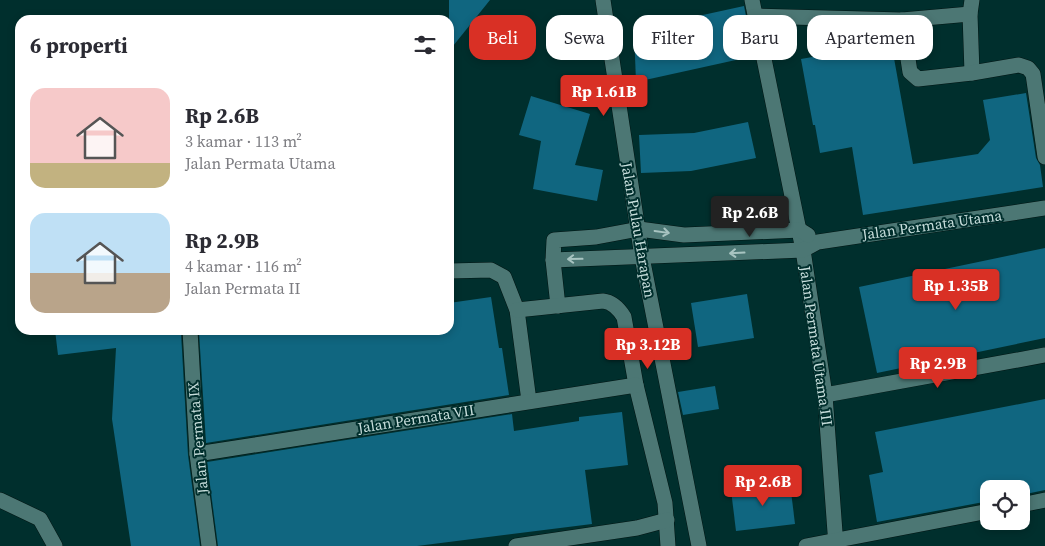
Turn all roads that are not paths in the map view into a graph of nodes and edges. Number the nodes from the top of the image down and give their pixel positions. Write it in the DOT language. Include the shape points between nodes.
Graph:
graph roads {
  1 [pos="603,0"];
  2 [pos="752,0"];
  3 [pos="971,7"];
  4 [pos="756,15"];
  5 [pos="929,15"];
  6 [pos="765,60"];
  7 [pos="908,60"];
  8 [pos="972,74"];
  9 [pos="1045,157"];
  10 [pos="1045,208"];
  11 [pos="639,229"];
  12 [pos="800,230"];
  13 [pos="818,242"];
  14 [pos="803,250"];
  15 [pos="642,257"];
  16 [pos="553,260"];
  17 [pos="454,271"];
  18 [pos="558,306"];
  19 [pos="517,310"];
  20 [pos="190,335"];
  21 [pos="1045,355"];
  22 [pos="636,385"];
  23 [pos="825,394"];
  24 [pos="529,401"];
  25 [pos="197,454"];
  26 [pos="0,500"];
  27 [pos="1045,500"];
  28 [pos="1030,503"];
  29 [pos="980,513"];
  30 [pos="667,520"];
  31 [pos="836,543"];
  32 [pos="55,546"];
  33 [pos="209,546"];
  34 [pos="516,546"];
  35 [pos="668,546"];
  36 [pos="699,546"];
  37 [pos="806,546"];
  1 -- 11 [label="street, Jalan Pulau Harapan"];
  2 -- 4 [label="street, Jalan Permata Utama III"];
  3 -- 5 [label="street"];
  3 -- 8 [label="street"];
  6 -- 12 [label="street, Jalan Permata Utama III"];
  7 -- 8 [label="street" via="910,72 918,79"];
  8 -- 9 [label="street" via="1019,65 1028,68 1033,74"];
  10 -- 13 [label="street, Jalan Permata Utama"];
  11 -- 12 [label="street, one-way" via="684,236"];
  11 -- 15 [label="street, Jalan Pulau Harapan"];
  11 -- 16 [label="street" via="554,240"];
  12 -- 13 [label="street"];
  12 -- 14 [label="street, Jalan Permata Utama III"];
  13 -- 14 [label="street, Jalan Permata Utama"];
  14 -- 15 [label="street, Jalan Permata Utama, one-way"];
  14 -- 23 [label="street, Jalan Permata Utama III"];
  15 -- 16 [label="street, Jalan Permata Utama, one-way"];
  15 -- 36 [label="street, Jalan Pulau Harapan"];
  16 -- 18 [label="street"];
  17 -- 19 [label="street" via="491,270 499,273"];
  18 -- 19 [label="street"];
  18 -- 22 [label="street" via="603,301 620,310"];
  19 -- 24 [label="street"];
  20 -- 25 [label="street, Jalan Permata IX"];
  21 -- 23 [label="street"];
  22 -- 24 [label="street, Jalan Permata VII"];
  22 -- 30 [label="street"];
  23 -- 31 [label="street, Jalan Permata Utama III"];
  24 -- 25 [label="street, Jalan Permata VII"];
  25 -- 33 [label="street, Jalan Permata IX"];
  26 -- 32 [label="street" via="40,519"];
  27 -- 28 [label="street"];
  29 -- 31 [label="street"];
  30 -- 34 [label="street" via="637,528"];
  30 -- 35 [label="street"];
  31 -- 37 [label="street"];
}
